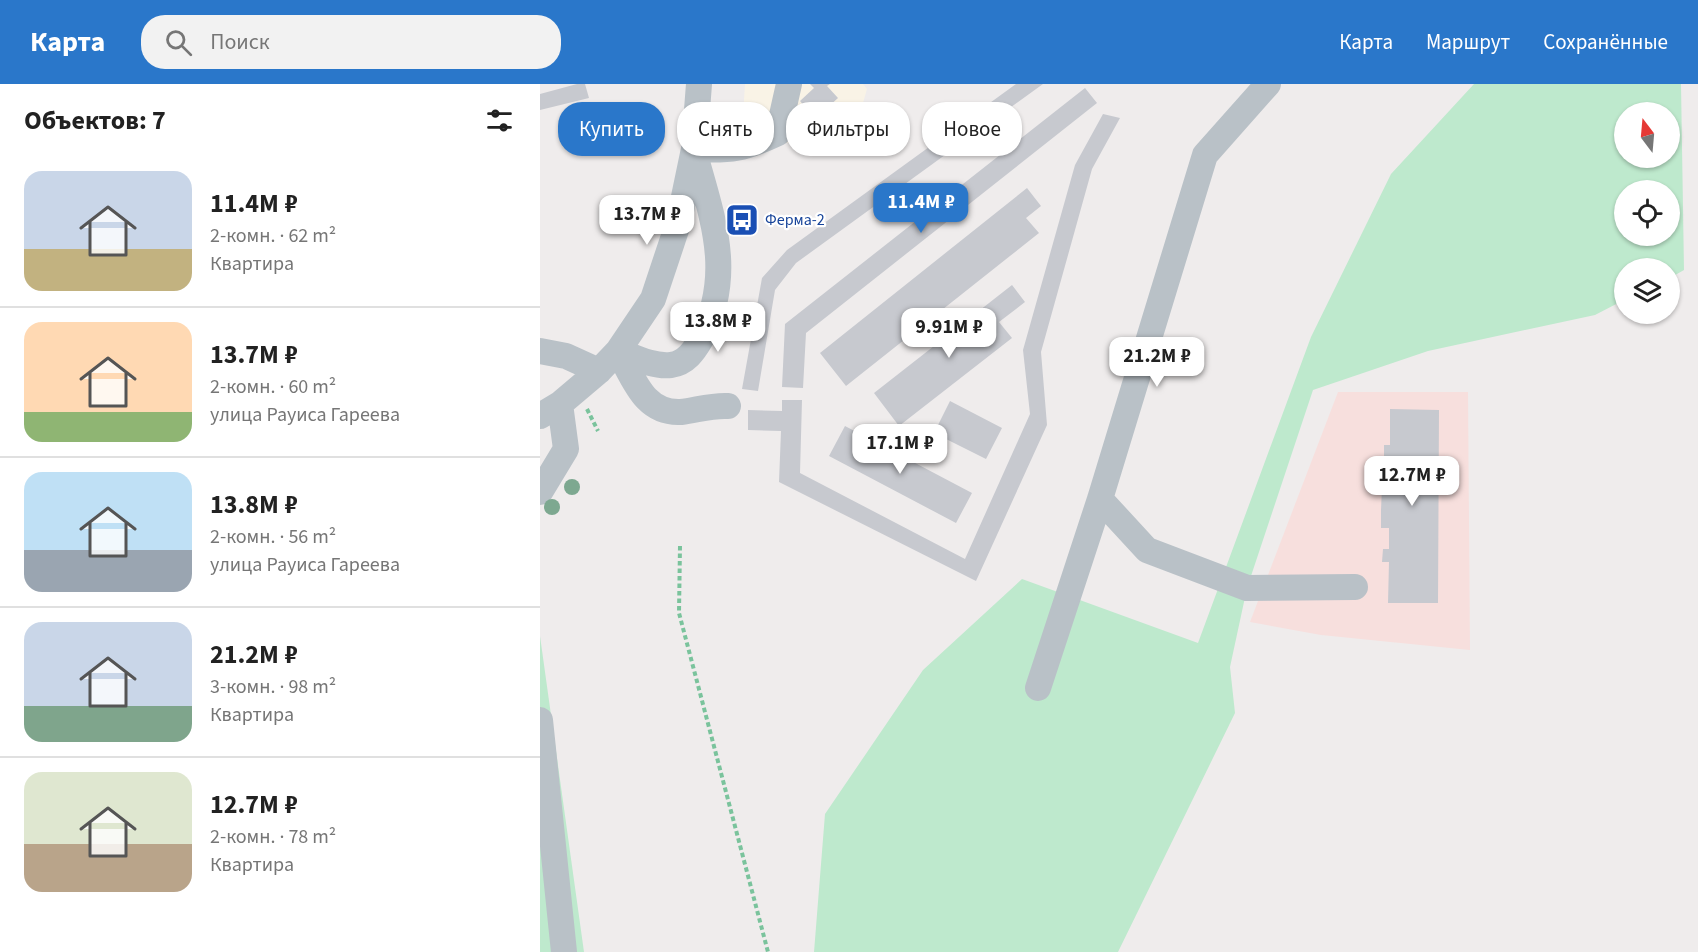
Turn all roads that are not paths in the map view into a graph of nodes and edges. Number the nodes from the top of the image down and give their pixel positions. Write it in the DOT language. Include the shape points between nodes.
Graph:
graph roads {
  1 [pos="699,84"];
  2 [pos="789,84"];
  3 [pos="1268,84"];
  4 [pos="698,102"];
  5 [pos="774,135"];
  6 [pos="693,156"];
  7 [pos="696,156"];
  8 [pos="540,351"];
  9 [pos="618,351"];
  10 [pos="600,371"];
  11 [pos="728,406"];
  12 [pos="550,410"];
  13 [pos="540,492"];
  14 [pos="1100,499"];
  15 [pos="1355,587"];
  16 [pos="1038,688"];
  17 [pos="540,720"];
  18 [pos="564,952"];
  1 -- 4 [label="street"];
  2 -- 5 [label="street" via="778,133"];
  3 -- 14 [label="street" via="1205,155"];
  6 -- 9 [label="street" via="679,221 653,299"];
  7 -- 9 [label="street" via="717,235 720,274 705,330 692,355 672,365 651,363"];
  8 -- 10 [label="street" via="566,356"];
  9 -- 10 [label="street"];
  9 -- 11 [label="street" via="655,409 679,412"];
  10 -- 12 [label="street"];
  12 -- 13 [label="street" via="566,449"];
  14 -- 15 [label="street" via="1147,550 1247,588"];
  14 -- 16 [label="street"];
  17 -- 18 [label="street"];
}
